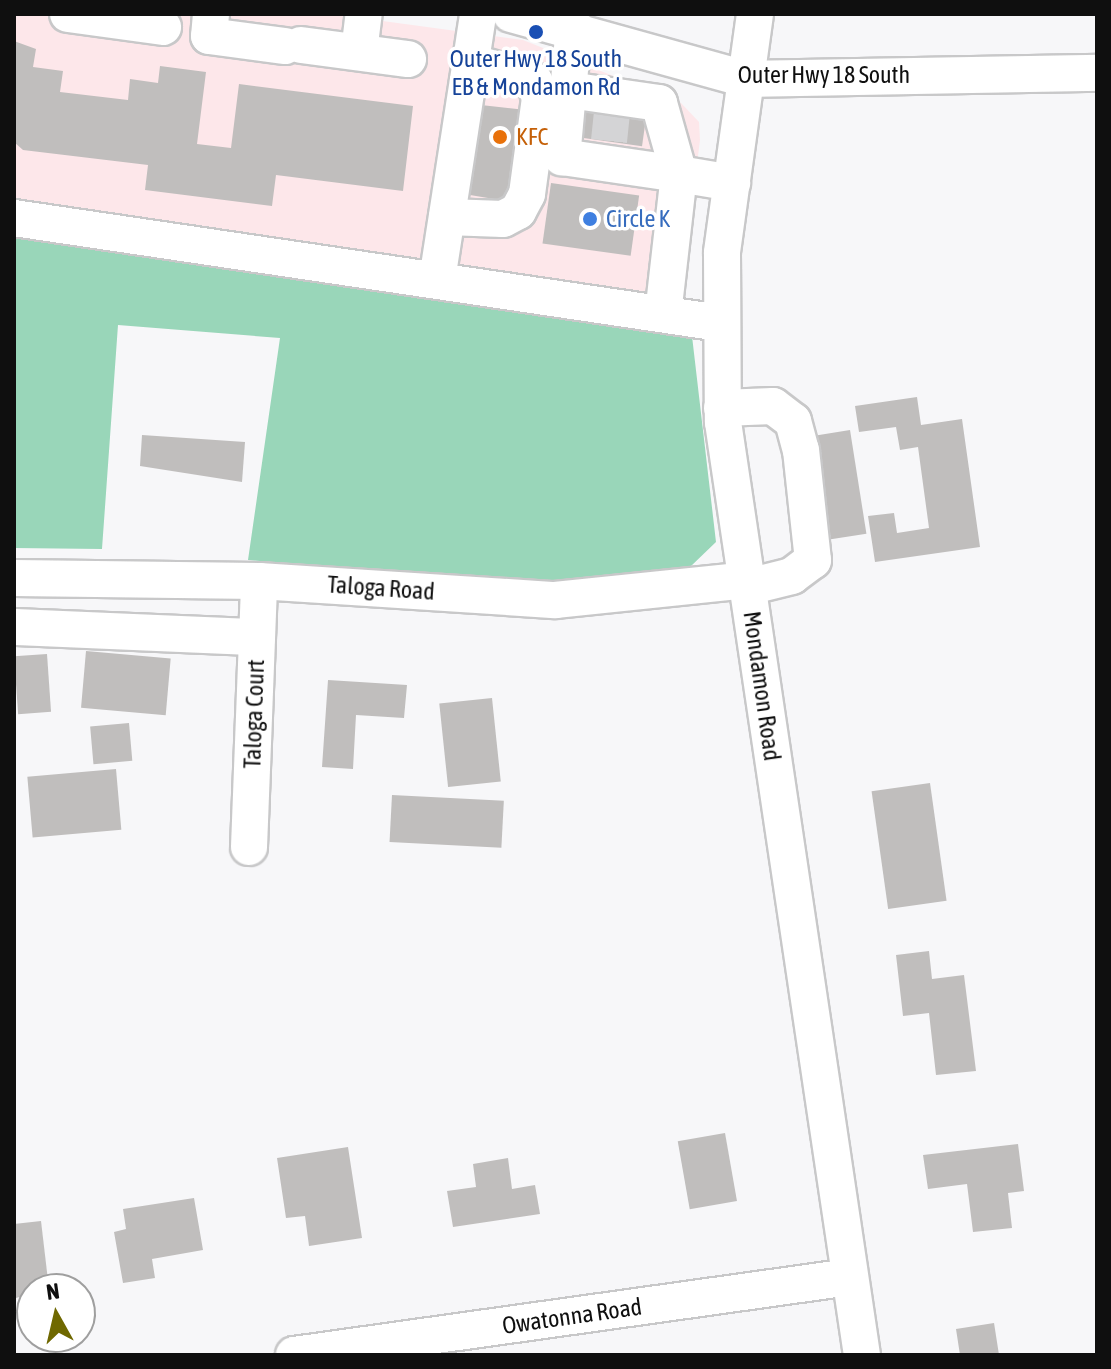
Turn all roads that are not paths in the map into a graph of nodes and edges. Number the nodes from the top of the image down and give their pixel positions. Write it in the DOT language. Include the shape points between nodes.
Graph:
graph roads {
  1 [pos="68,14"];
  2 [pos="211,14"];
  3 [pos="364,14"];
  4 [pos="478,14"];
  5 [pos="511,14"];
  6 [pos="755,14"];
  7 [pos="107,17"];
  8 [pos="574,26"];
  9 [pos="163,27"];
  10 [pos="359,52"];
  11 [pos="408,59"];
  12 [pos="665,60"];
  13 [pos="471,62"];
  14 [pos="1097,73"];
  15 [pos="746,79"];
  16 [pos="569,90"];
  17 [pos="659,103"];
  18 [pos="610,128"];
  19 [pos="679,174"];
  20 [pos="732,183"];
  21 [pos="447,217"];
  22 [pos="14,218"];
  23 [pos="437,280"];
  24 [pos="663,314"];
  25 [pos="720,323"];
  26 [pos="722,408"];
  27 [pos="14,578"];
  28 [pos="259,581"];
  29 [pos="747,583"];
  30 [pos="14,627"];
  31 [pos="257,637"];
  32 [pos="249,847"];
  33 [pos="850,1277"];
  34 [pos="294,1355"];
  35 [pos="862,1355"];
  1 -- 7 [label="street"];
  2 -- 10 [label="street" via="209,36"];
  3 -- 10 [label="street"];
  4 -- 13 [label="street"];
  5 -- 8 [label="street, Outer Hwy 18 South"];
  6 -- 15 [label="street, Mondamon Road"];
  7 -- 9 [label="street"];
  8 -- 12 [label="street, Outer Hwy 18 South"];
  8 -- 16 [label="street"];
  10 -- 11 [label="street"];
  12 -- 15 [label="street, Outer Hwy 18 South"];
  12 -- 17 [label="street"];
  13 -- 21 [label="street"];
  13 -- 21 [label="street" via="534,81 540,98 527,194 518,211 503,219"];
  14 -- 15 [label="street, Outer Hwy 18 South"];
  15 -- 20 [label="street, Mondamon Road"];
  16 -- 18 [label="street"];
  16 -- 18 [label="street" via="562,157"];
  17 -- 18 [label="street"];
  17 -- 19 [label="street"];
  18 -- 19 [label="street"];
  19 -- 20 [label="street"];
  19 -- 24 [label="street"];
  20 -- 25 [label="street, Mondamon Road"];
  21 -- 23 [label="street"];
  22 -- 23 [label="street"];
  23 -- 24 [label="street"];
  24 -- 25 [label="street"];
  25 -- 26 [label="street, Mondamon Road"];
  26 -- 29 [label="street, Mondamon Road"];
  26 -- 29 [label="street, Taloga Road" via="773,406 793,421 801,450 813,560 792,576"];
  27 -- 28 [label="street, Taloga Road"];
  28 -- 29 [label="street, Taloga Road" via="555,600"];
  28 -- 31 [label="street, Taloga Court"];
  29 -- 33 [label="street, Mondamon Road"];
  30 -- 31 [label="street"];
  31 -- 32 [label="street, Taloga Court"];
  33 -- 34 [label="street, Owatonna Road"];
  33 -- 35 [label="street, Mondamon Road"];
}
